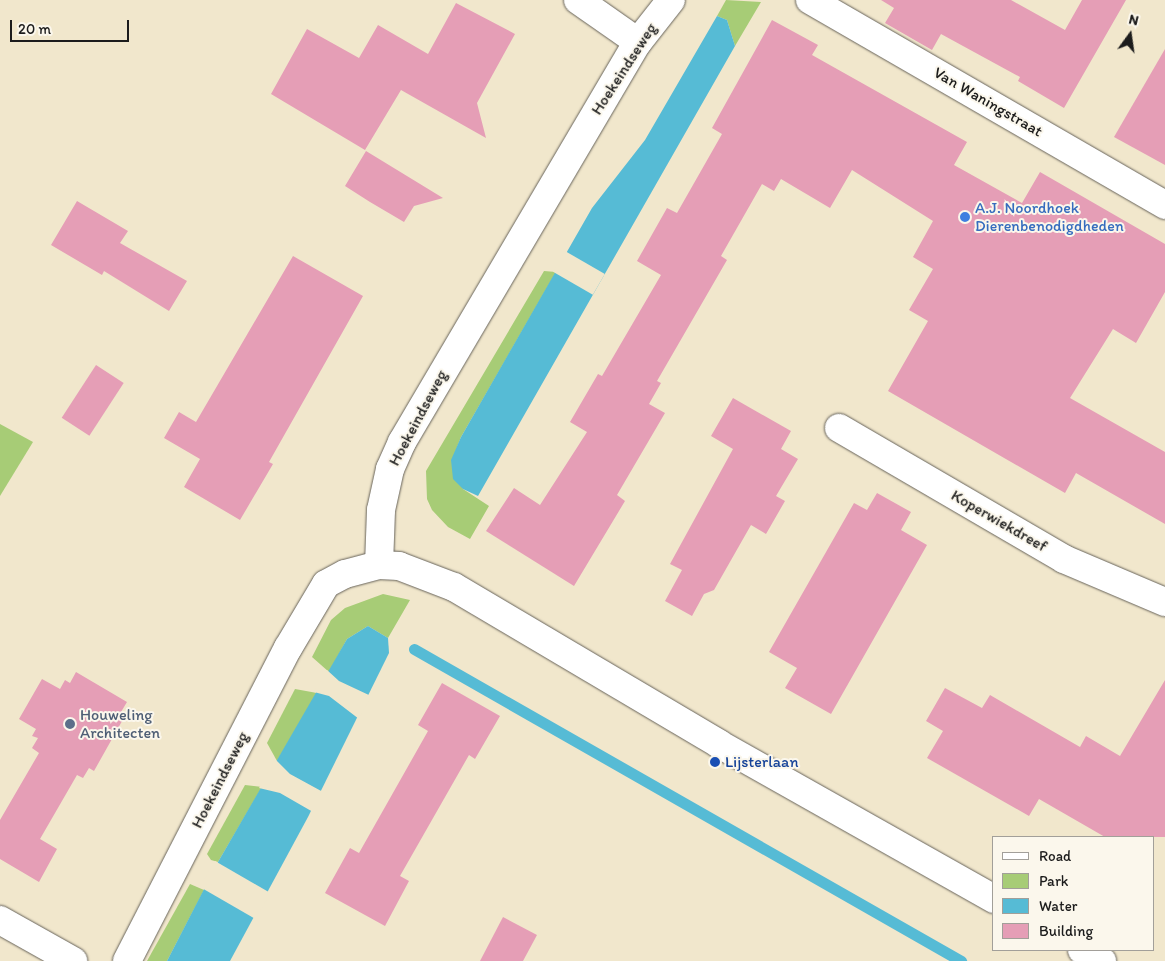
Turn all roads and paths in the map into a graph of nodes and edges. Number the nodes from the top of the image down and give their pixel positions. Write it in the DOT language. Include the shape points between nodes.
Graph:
graph roads {
  1 [pos="578,0"];
  2 [pos="671,0"];
  3 [pos="810,0"];
  4 [pos="638,42"];
  5 [pos="1165,204"];
  6 [pos="839,428"];
  7 [pos="379,565"];
  8 [pos="1165,602"];
  9 [pos="992,898"];
  10 [pos="0,920"];
  11 [pos="1084,951"];
  12 [pos="73,961"];
  13 [pos="127,961"];
  14 [pos="1102,961"];
  1 -- 4 [label="street"];
  2 -- 4 [label="street, Hoekeindseweg"];
  3 -- 5 [label="street, Van Waningstraat"];
  4 -- 7 [label="street, Hoekeindseweg" via="402,442 390,469 381,510"];
  6 -- 8 [label="street, Koperwiekdreef" via="1064,559"];
  7 -- 9 [label="street" via="399,566 454,587 719,744"];
  7 -- 13 [label="street, Hoekeindseweg" via="345,574 326,584 288,648"];
  10 -- 12 [label="street"];
  11 -- 14 [label="street"];
}
